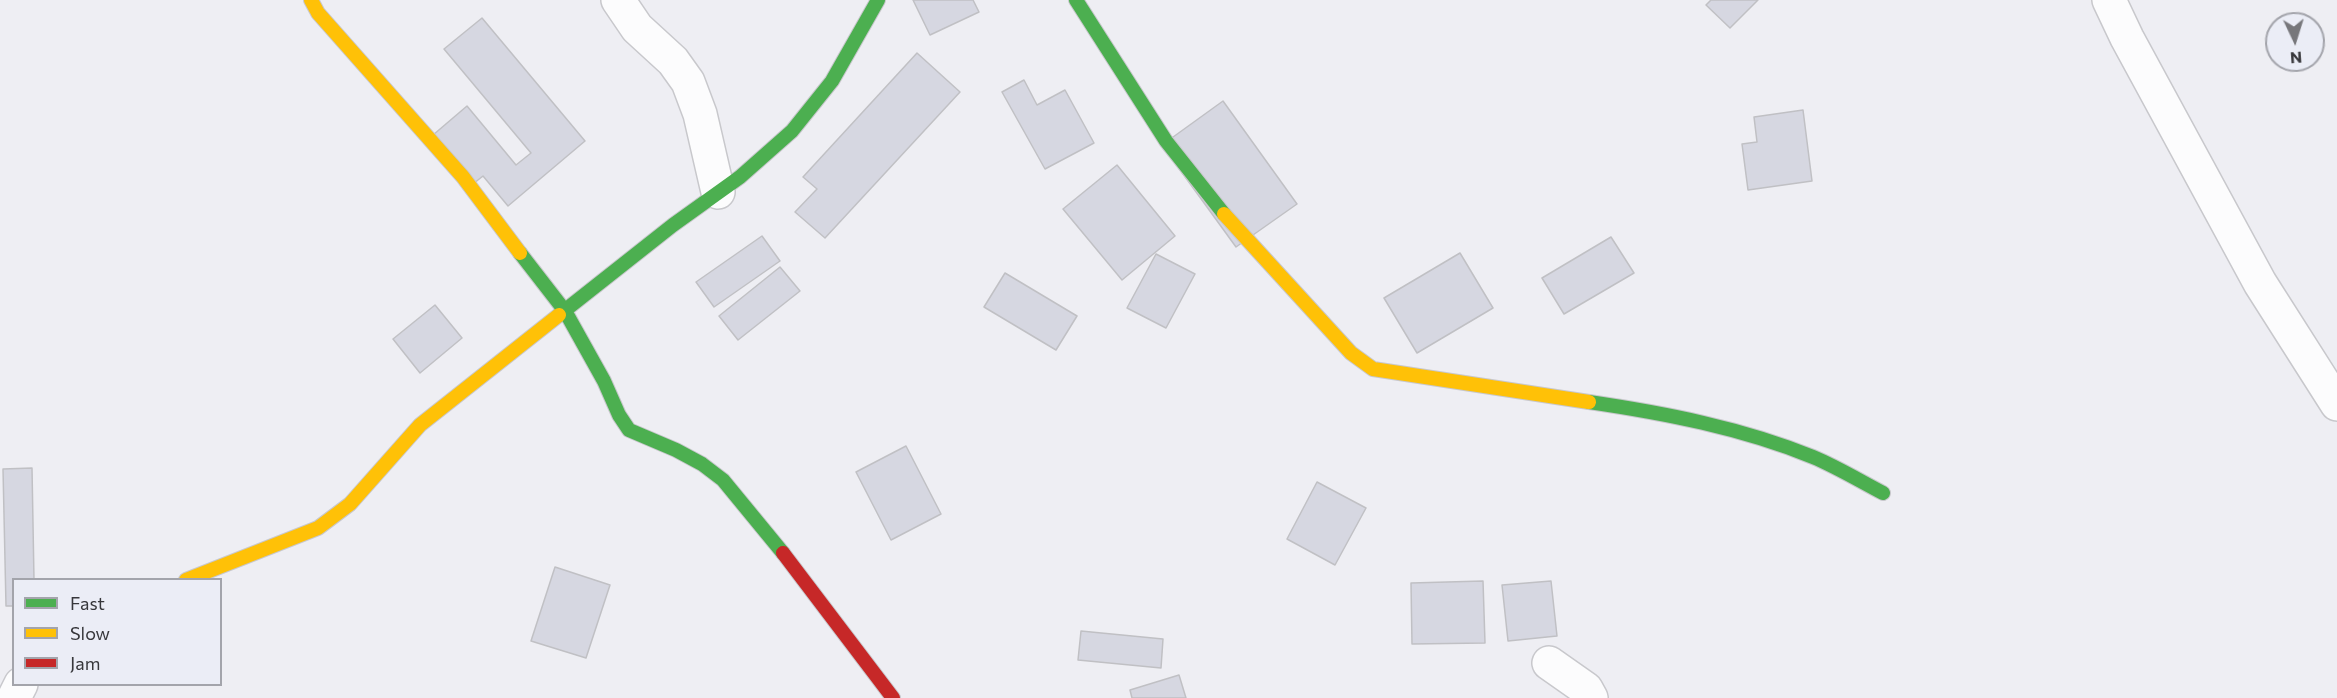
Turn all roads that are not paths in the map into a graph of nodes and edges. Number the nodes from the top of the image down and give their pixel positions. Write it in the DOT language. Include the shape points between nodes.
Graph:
graph roads {
  1 [pos="311,0"];
  2 [pos="618,0"];
  3 [pos="878,0"];
  4 [pos="1076,0"];
  5 [pos="2109,0"];
  6 [pos="718,192"];
  7 [pos="565,311"];
  8 [pos="2337,404"];
  9 [pos="1883,493"];
  10 [pos="189,578"];
  11 [pos="1549,663"];
  12 [pos="892,698"];
  13 [pos="1591,698"];
  1 -- 7 [label="street" via="318,13 463,177"];
  2 -- 6 [label="street" via="637,28 673,61 688,82 700,114"];
  3 -- 6 [label="street" via="832,81 792,131"];
  4 -- 9 [label="street" via="1166,141 1209,197 1350,353 1373,369 1727,429 1811,457"];
  5 -- 8 [label="street" via="2260,283"];
  6 -- 7 [label="street"];
  7 -- 10 [label="street" via="420,425 350,504 318,528"];
  7 -- 12 [label="street" via="630,430 702,464 723,480"];
  11 -- 13 [label="street" via="1586,689"];
}
